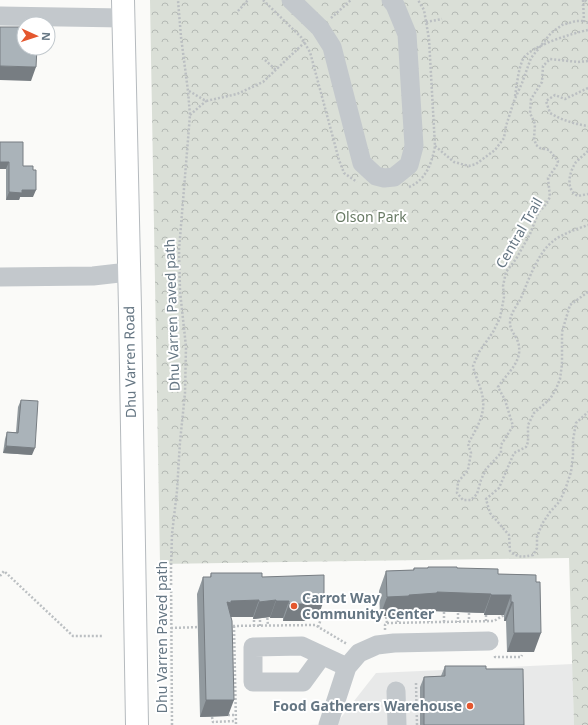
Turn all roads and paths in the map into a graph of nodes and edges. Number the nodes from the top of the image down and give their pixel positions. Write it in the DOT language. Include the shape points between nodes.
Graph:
graph roads {
  1 [pos="178,0"];
  2 [pos="248,0"];
  3 [pos="263,0"];
  4 [pos="291,0"];
  5 [pos="351,0"];
  6 [pos="391,0"];
  7 [pos="418,0"];
  8 [pos="584,0"];
  9 [pos="588,3"];
  10 [pos="123,9"];
  11 [pos="238,11"];
  12 [pos="0,16"];
  13 [pos="442,19"];
  14 [pos="584,21"];
  15 [pos="426,22"];
  16 [pos="588,23"];
  17 [pos="320,28"];
  18 [pos="588,30"];
  19 [pos="305,43"];
  20 [pos="540,46"];
  21 [pos="265,60"];
  22 [pos="588,61"];
  23 [pos="276,70"];
  24 [pos="588,88"];
  25 [pos="188,91"];
  26 [pos="206,101"];
  27 [pos="514,101"];
  28 [pos="190,115"];
  29 [pos="588,126"];
  30 [pos="435,146"];
  31 [pos="588,151"];
  32 [pos="361,184"];
  33 [pos="405,188"];
  34 [pos="588,194"];
  35 [pos="588,225"];
  36 [pos="128,272"];
  37 [pos="0,277"];
  38 [pos="588,292"];
  39 [pos="588,412"];
  40 [pos="0,576"];
  41 [pos="320,604"];
  42 [pos="267,610"];
  43 [pos="505,610"];
  44 [pos="444,612"];
  45 [pos="428,613"];
  46 [pos="458,613"];
  47 [pos="469,613"];
  48 [pos="260,614"];
  49 [pos="414,614"];
  50 [pos="486,615"];
  51 [pos="510,615"];
  52 [pos="398,616"];
  53 [pos="386,617"];
  54 [pos="498,618"];
  55 [pos="254,619"];
  56 [pos="504,619"];
  57 [pos="294,621"];
  58 [pos="469,621"];
  59 [pos="486,621"];
  60 [pos="398,622"];
  61 [pos="414,622"];
  62 [pos="429,622"];
  63 [pos="444,622"];
  64 [pos="458,622"];
  65 [pos="387,623"];
  66 [pos="294,625"];
  67 [pos="224,626"];
  68 [pos="234,626"];
  69 [pos="254,626"];
  70 [pos="260,626"];
  71 [pos="268,626"];
  72 [pos="203,627"];
  73 [pos="318,627"];
  74 [pos="171,628"];
  75 [pos="385,634"];
  76 [pos="103,636"];
  77 [pos="230,638"];
  78 [pos="234,638"];
  79 [pos="492,646"];
  80 [pos="353,647"];
  81 [pos="522,655"];
  82 [pos="322,656"];
  83 [pos="229,657"];
  84 [pos="234,657"];
  85 [pos="230,666"];
  86 [pos="235,666"];
  87 [pos="347,667"];
  88 [pos="230,671"];
  89 [pos="235,671"];
  90 [pos="416,683"];
  91 [pos="396,691"];
  92 [pos="231,695"];
  93 [pos="236,695"];
  94 [pos="228,715"];
  95 [pos="236,715"];
  96 [pos="212,717"];
  97 [pos="236,721"];
  98 [pos="137,725"];
  99 [pos="172,725"];
  100 [pos="236,725"];
  101 [pos="328,725"];
  102 [pos="397,725"];
  103 [pos="416,725"];
  1 -- 25 [label="path, Dhu Varren Paved path"];
  2 -- 11 [label="path"];
  3 -- 19 [label="path"];
  4 -- 17 [label="street"];
  5 -- 17 [label="path"];
  6 -- 17 [label="street" via="407,34 414,146 409,165 394,177 376,176 362,164 332,47"];
  7 -- 15 [label="path" via="424,10"];
  8 -- 9 [label="path"];
  8 -- 14 [label="path"];
  10 -- 12 [label="street"];
  10 -- 36 [label="main road, Dhu Varren Road"];
  13 -- 15 [label="path"];
  14 -- 16 [label="path"];
  14 -- 20 [label="path" via="562,25"];
  15 -- 30 [label="path"];
  17 -- 19 [label="path"];
  18 -- 20 [label="path"];
  19 -- 23 [label="path"];
  19 -- 32 [label="path" via="315,66 344,173"];
  20 -- 27 [label="path" via="531,58"];
  20 -- 27 [label="path" via="523,59"];
  21 -- 23 [label="path"];
  22 -- 35 [label="path, Central Trail" via="550,59 543,66 542,82 531,99 530,113 535,124 536,145 549,150 558,161 548,178 550,197 539,211 530,234 506,272 500,318 472,366 483,400 483,412 468,444 471,453 468,470 458,482 457,493 463,500 471,500 477,494 486,469 501,453 501,445 513,426 498,387 514,367 519,355 518,340 511,331 510,323 527,281 544,250 553,241"];
  23 -- 26 [label="path" via="263,82 237,94"];
  24 -- 29 [label="path" via="565,99 555,95 546,101 550,113 555,116"];
  25 -- 26 [label="path"];
  25 -- 28 [label="path, Dhu Varren Paved path"];
  26 -- 28 [label="path"];
  27 -- 30 [label="path" via="504,138 495,150 476,164 470,166 454,162"];
  28 -- 74 [label="path, Dhu Varren Paved path" via="179,250 186,347 186,386 172,534"];
  30 -- 33 [label="path" via="424,176 412,186"];
  31 -- 34 [label="path" via="573,168 569,185 571,191 578,196"];
  36 -- 37 [label="street" via="93,276"];
  36 -- 98 [label="main road, Dhu Varren Road"];
  38 -- 39 [label="path" via="570,305 562,332 562,364 556,389 550,399 534,413 528,425 526,447 514,453 499,488 486,500 490,513 509,535 510,550 516,555 533,555 537,548 537,537 542,524 560,501 571,472 576,423"];
  40 -- 76 [label="path" via="4,571 73,636"];
  41 -- 73 [label="path" via="321,620"];
  42 -- 71 [label="path"];
  43 -- 54 [label="path"];
  44 -- 63 [label="path"];
  45 -- 62 [label="path"];
  46 -- 64 [label="path"];
  47 -- 58 [label="path"];
  48 -- 70 [label="path"];
  49 -- 61 [label="path"];
  50 -- 59 [label="path"];
  51 -- 54 [label="path"];
  52 -- 60 [label="path"];
  53 -- 65 [label="path"];
  54 -- 56 [label="path"];
  54 -- 59 [label="path"];
  55 -- 69 [label="path"];
  57 -- 66 [label="path"];
  58 -- 59 [label="path"];
  58 -- 64 [label="path"];
  60 -- 61 [label="path"];
  60 -- 65 [label="path"];
  61 -- 62 [label="path"];
  62 -- 63 [label="path"];
  63 -- 64 [label="path"];
  65 -- 75 [label="path"];
  66 -- 71 [label="path"];
  66 -- 73 [label="path"];
  67 -- 68 [label="path"];
  68 -- 69 [label="path"];
  68 -- 78 [label="path"];
  69 -- 70 [label="path"];
  70 -- 71 [label="path"];
  72 -- 74 [label="path"];
  73 -- 80 [label="path"];
  74 -- 99 [label="path, Dhu Varren Paved path"];
  77 -- 78 [label="path"];
  78 -- 84 [label="path"];
  79 -- 81 [label="path" via="495,657"];
  79 -- 87 [label="street" via="394,643 378,645 359,653"];
  82 -- 87 [label="street"];
  83 -- 84 [label="path"];
  84 -- 86 [label="path"];
  85 -- 86 [label="path"];
  86 -- 89 [label="path"];
  87 -- 101 [label="street"];
  88 -- 89 [label="path"];
  89 -- 93 [label="path"];
  90 -- 103 [label="path"];
  91 -- 102 [label="street"];
  92 -- 93 [label="path"];
  93 -- 95 [label="path"];
  94 -- 95 [label="path"];
  95 -- 97 [label="path"];
  96 -- 97 [label="path" via="213,722"];
  97 -- 100 [label="path"];
}
